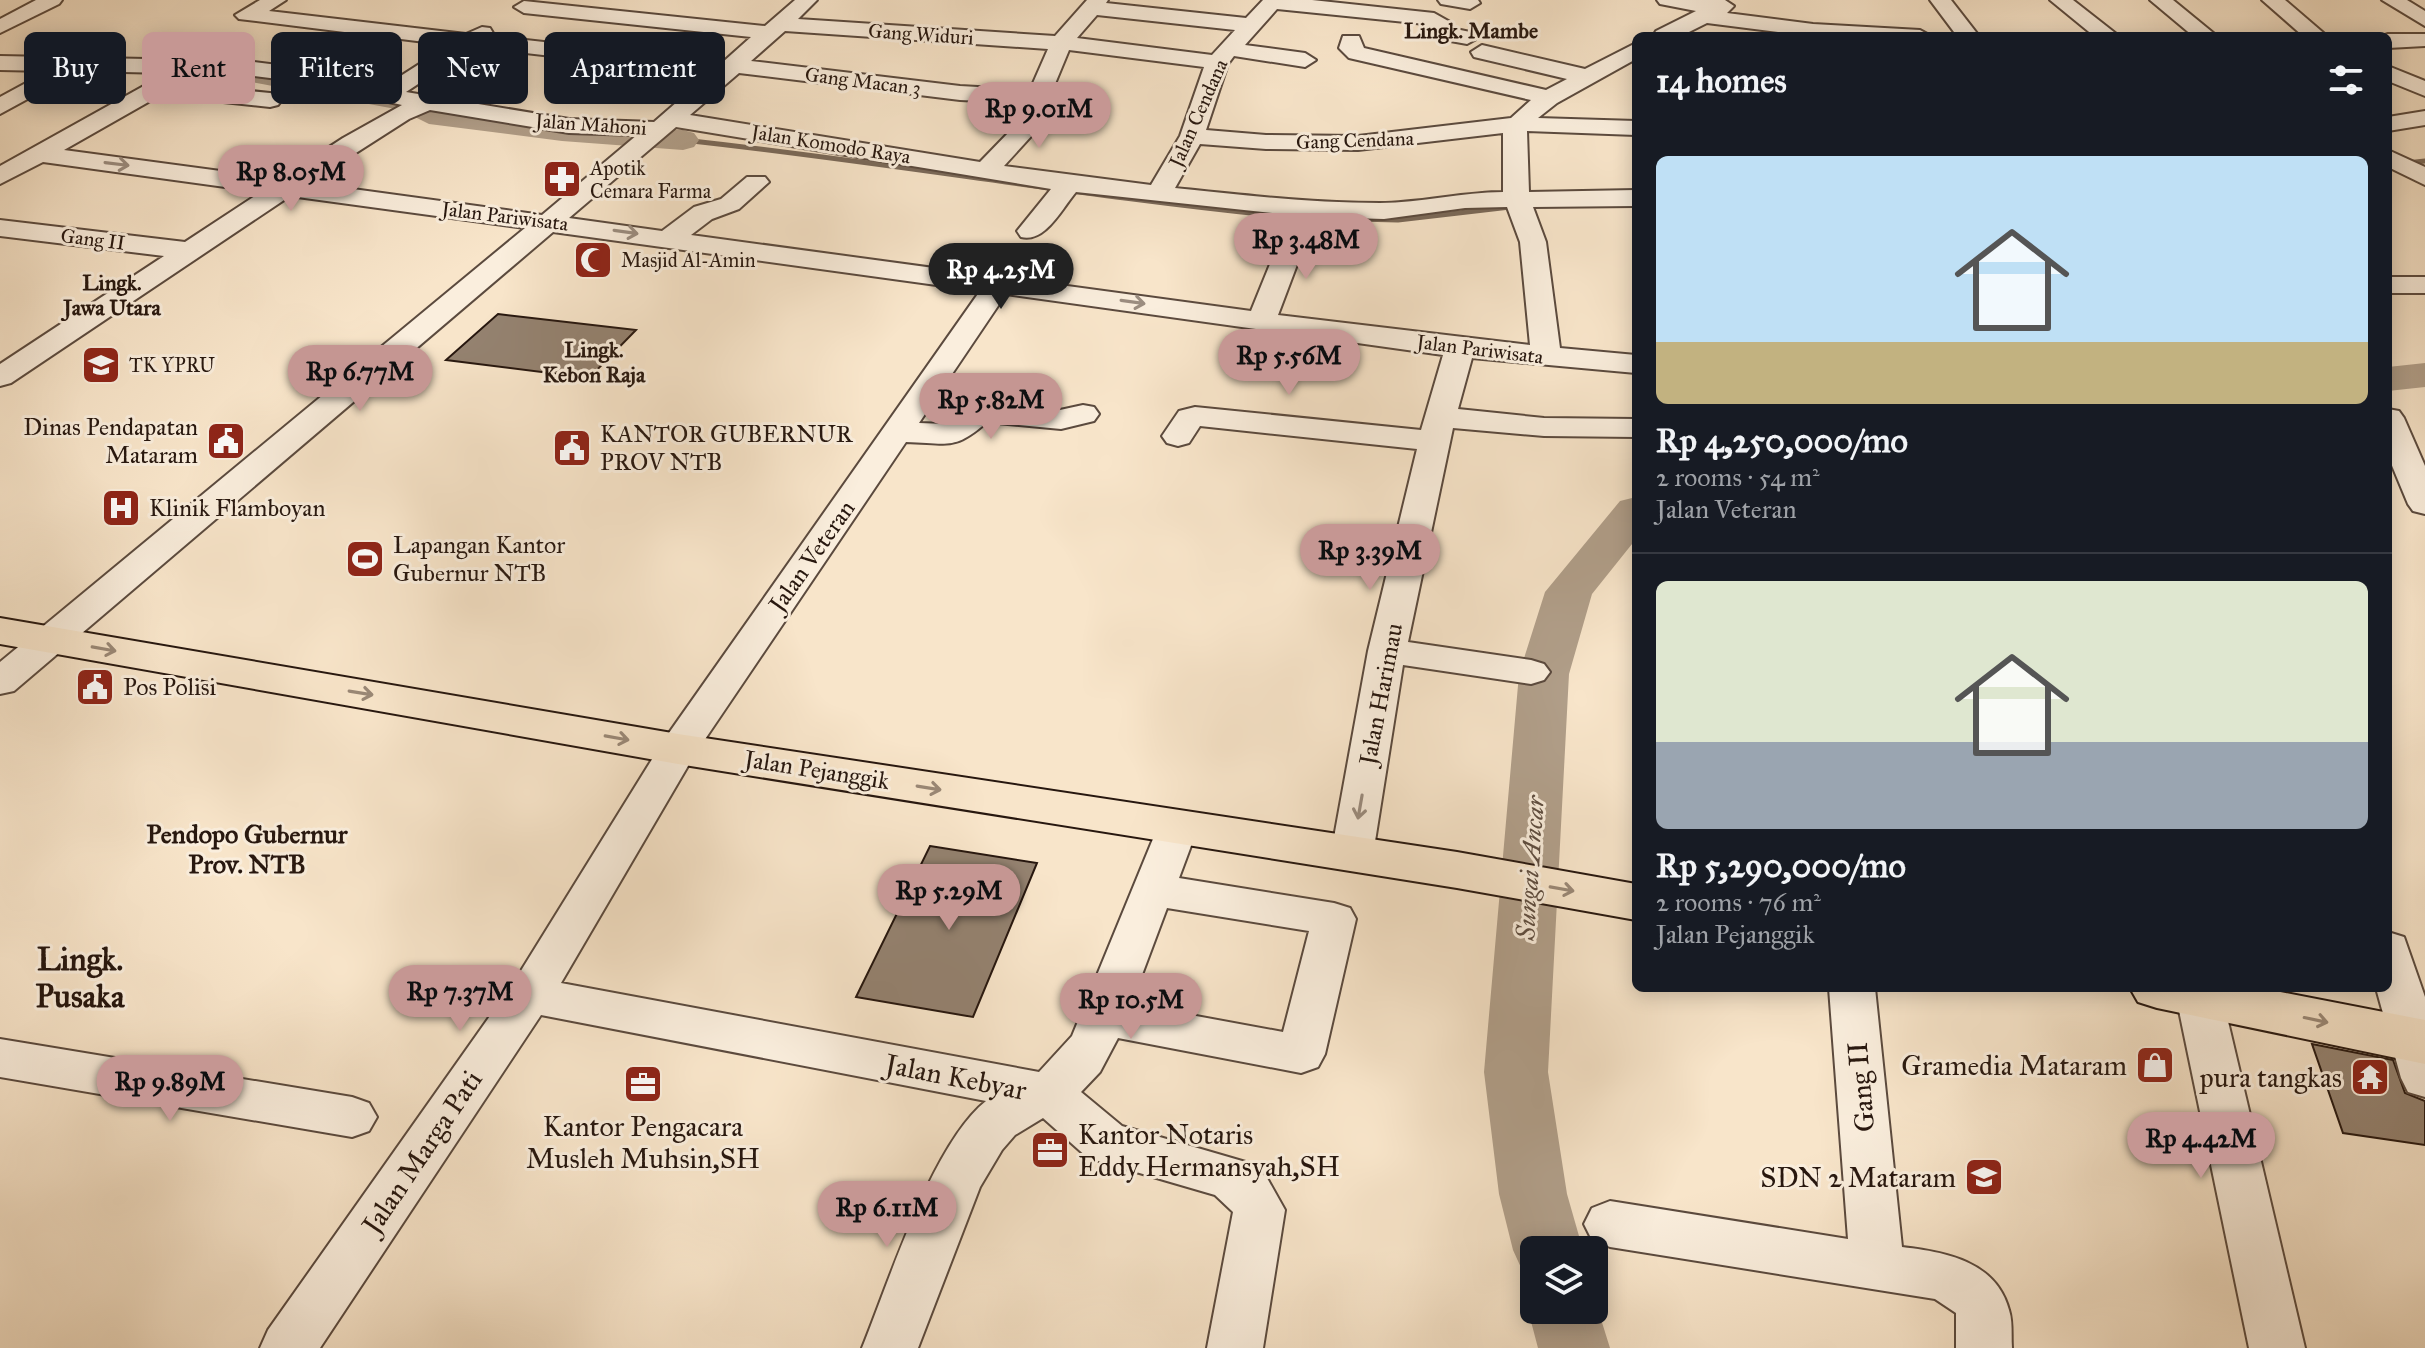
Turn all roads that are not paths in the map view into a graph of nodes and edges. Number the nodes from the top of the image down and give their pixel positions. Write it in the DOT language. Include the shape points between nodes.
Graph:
graph roads {
  1 [pos="52,0"];
  2 [pos="276,0"];
  3 [pos="807,0"];
  4 [pos="1448,0"];
  5 [pos="1667,0"];
  6 [pos="1940,0"];
  7 [pos="2060,0"];
  8 [pos="2160,0"];
  9 [pos="2272,0"];
  10 [pos="2392,0"];
  11 [pos="1273,1"];
  12 [pos="1470,3"];
  13 [pos="1095,4"];
  14 [pos="339,7"];
  15 [pos="1720,8"];
  16 [pos="517,11"];
  17 [pos="10,15"];
  18 [pos="2425,20"];
  19 [pos="312,22"];
  20 [pos="1249,25"];
  21 [pos="0,27"];
  22 [pos="776,29"];
  23 [pos="484,32"];
  24 [pos="1672,32"];
  25 [pos="1810,32"];
  26 [pos="1965,32"];
  27 [pos="2103,32"];
  28 [pos="2201,32"];
  29 [pos="2311,32"];
  30 [pos="418,33"];
  31 [pos="2425,40"];
  32 [pos="1351,41"];
  33 [pos="2392,41"];
  34 [pos="1061,43"];
  35 [pos="528,45"];
  36 [pos="1632,52"];
  37 [pos="1222,56"];
  38 [pos="1305,60"];
  39 [pos="0,63"];
  40 [pos="24,65"];
  41 [pos="732,68"];
  42 [pos="255,69"];
  43 [pos="2392,75"];
  44 [pos="1585,76"];
  45 [pos="2392,86"];
  46 [pos="2423,87"];
  47 [pos="24,94"];
  48 [pos="418,95"];
  49 [pos="142,96"];
  50 [pos="1039,97"];
  51 [pos="255,98"];
  52 [pos="1549,98"];
  53 [pos="270,100"];
  54 [pos="409,104"];
  55 [pos="0,107"];
  56 [pos="2425,118"];
  57 [pos="2392,123"];
  58 [pos="1518,124"];
  59 [pos="1632,128"];
  60 [pos="656,132"];
  61 [pos="1192,136"];
  62 [pos="40,154"];
  63 [pos="987,169"];
  64 [pos="0,176"];
  65 [pos="756,182"];
  66 [pos="283,188"];
  67 [pos="1064,189"];
  68 [pos="1159,194"];
  69 [pos="1516,197"];
  70 [pos="1632,198"];
  71 [pos="1305,210"];
  72 [pos="549,221"];
  73 [pos="0,228"];
  74 [pos="1030,231"];
  75 [pos="670,238"];
  76 [pos="186,250"];
  77 [pos="999,284"];
  78 [pos="2392,285"];
  79 [pos="2425,285"];
  80 [pos="1262,320"];
  81 [pos="1460,348"];
  82 [pos="1546,357"];
  83 [pos="1632,364"];
  84 [pos="5,370"];
  85 [pos="1083,414"];
  86 [pos="1632,428"];
  87 [pos="1438,429"];
  88 [pos="2403,431"];
  89 [pos="897,432"];
  90 [pos="1178,436"];
  91 [pos="2425,504"];
  92 [pos="0,631"];
  93 [pos="49,639"];
  94 [pos="1387,651"];
  95 [pos="1531,672"];
  96 [pos="0,682"];
  97 [pos="678,749"];
  98 [pos="1177,827"];
  99 [pos="1352,854"];
  100 [pos="1154,890"];
  101 [pos="1630,901"];
  102 [pos="2392,962"];
  103 [pos="1852,992"];
  104 [pos="2178,992"];
  105 [pos="530,995"];
  106 [pos="1101,1017"];
  107 [pos="2421,1053"];
  108 [pos="0,1058"];
  109 [pos="1049,1094"];
  110 [pos="352,1117"];
  111 [pos="1610,1224"];
  112 [pos="1877,1267"];
  113 [pos="288,1348"];
  114 [pos="890,1348"];
  115 [pos="1235,1348"];
  116 [pos="1984,1348"];
  117 [pos="2277,1348"];
  1 -- 17 [label="street"];
  2 -- 19 [label="street, Gang Macan 3" via="246,15"];
  3 -- 22 [label="street"];
  4 -- 12 [label="street"];
  5 -- 15 [label="street"];
  6 -- 26 [label="street"];
  7 -- 27 [label="street"];
  8 -- 28 [label="street"];
  9 -- 29 [label="street"];
  10 -- 18 [label="street"];
  11 -- 20 [label="street, Jalan Cendana"];
  11 -- 44 [label="street" via="1434,19 1439,22 1433,33"];
  13 -- 20 [label="street"];
  13 -- 34 [label="street"];
  14 -- 19 [label="street"];
  15 -- 24 [label="street"];
  15 -- 25 [label="street"];
  16 -- 22 [label="street, Gang Widuri"];
  16 -- 23 [label="street"];
  17 -- 21 [label="street"];
  19 -- 30 [label="street, Gang Macan 3"];
  20 -- 37 [label="street, Jalan Cendana"];
  22 -- 34 [label="street, Gang Widuri"];
  22 -- 41 [label="street"];
  31 -- 33 [label="street"];
  32 -- 52 [label="street" via="1350,48 1357,53"];
  34 -- 37 [label="street, Gang Widuri"];
  34 -- 50 [label="street"];
  35 -- 41 [label="street, Gang Macan 3"];
  36 -- 44 [label="street"];
  37 -- 38 [label="street, Gang Widuri"];
  37 -- 61 [label="street, Jalan Cendana"];
  39 -- 40 [label="street, Jalan Mahoni"];
  41 -- 50 [label="street, Gang Macan 3"];
  41 -- 60 [label="street"];
  42 -- 54 [label="street, Jalan Mahoni"];
  43 -- 46 [label="street"];
  44 -- 52 [label="street"];
  45 -- 46 [label="street"];
  47 -- 55 [label="street"];
  48 -- 54 [label="street"];
  49 -- 62 [label="street"];
  50 -- 63 [label="street" via="1023,132"];
  51 -- 53 [label="street"];
  52 -- 58 [label="street"];
  54 -- 60 [label="street, Jalan Mahoni"];
  54 -- 66 [label="street"];
  56 -- 57 [label="street"];
  58 -- 59 [label="street, Gang Cendana"];
  58 -- 61 [label="street, Gang Cendana" via="1358,143"];
  58 -- 69 [label="street"];
  60 -- 63 [label="street, Jalan Komodo Raya"];
  60 -- 72 [label="street"];
  61 -- 68 [label="street, Jalan Cendana"];
  62 -- 64 [label="street"];
  62 -- 66 [label="street, Jalan Pariwisata, one-way"];
  63 -- 67 [label="street, Jalan Komodo Raya"];
  65 -- 75 [label="street" via="730,204 703,213"];
  66 -- 72 [label="street, Jalan Pariwisata"];
  66 -- 76 [label="street"];
  67 -- 68 [label="street, Jalan Komodo Raya"];
  67 -- 74 [label="street"];
  68 -- 71 [label="street, Jalan Komodo Raya"];
  69 -- 70 [label="street, Jalan Komodo Raya"];
  69 -- 71 [label="street, Jalan Komodo Raya" via="1384,211"];
  69 -- 82 [label="street" via="1533,242"];
  71 -- 80 [label="street"];
  72 -- 75 [label="street, Jalan Pariwisata, one-way"];
  72 -- 93 [label="street"];
  73 -- 76 [label="street, Gang II"];
  75 -- 77 [label="street, Jalan Pariwisata"];
  76 -- 84 [label="street"];
  77 -- 80 [label="street, Jalan Pariwisata, one-way"];
  77 -- 89 [label="street, Jalan Veteran"];
  78 -- 79 [label="street"];
  80 -- 81 [label="street, Jalan Pariwisata"];
  81 -- 82 [label="street, Jalan Pariwisata"];
  81 -- 87 [label="street, Jalan Harimau"];
  82 -- 83 [label="street, Jalan Pariwisata"];
  85 -- 89 [label="street" via="1061,420 980,412 954,434"];
  86 -- 87 [label="street"];
  87 -- 90 [label="street" via="1195,416"];
  87 -- 94 [label="street, Jalan Harimau"];
  88 -- 91 [label="street"];
  89 -- 97 [label="street, Jalan Veteran"];
  92 -- 93 [label="main road, Jalan Pejanggik"];
  93 -- 96 [label="street"];
  93 -- 97 [label="main road, Jalan Pejanggik, one-way"];
  94 -- 95 [label="street"];
  94 -- 99 [label="street, Jalan Harimau, one-way"];
  97 -- 98 [label="main road, Jalan Pejanggik, one-way"];
  97 -- 105 [label="street, Jalan Marga Pati"];
  98 -- 99 [label="main road, Jalan Pejanggik"];
  98 -- 100 [label="street"];
  99 -- 101 [label="main road, Jalan Pejanggik, one-way"];
  100 -- 106 [label="street"];
  100 -- 106 [label="street" via="1334,919 1301,1054"];
  102 -- 107 [label="street"];
  103 -- 112 [label="street, Gang II"];
  104 -- 107 [label="main road, one-way"];
  104 -- 117 [label="street"];
  105 -- 109 [label="street, Jalan Kebyar"];
  105 -- 113 [label="street, Jalan Marga Pati"];
  106 -- 109 [label="street" via="1083,1059"];
  108 -- 110 [label="street"];
  109 -- 114 [label="street" via="1008,1112 970,1154"];
  109 -- 115 [label="street, Jalan Kebyar" via="1106,1143 1231,1178 1249,1193 1259,1210"];
  111 -- 112 [label="street"];
  112 -- 116 [label="street" via="1961,1282 1982,1307"];
}
